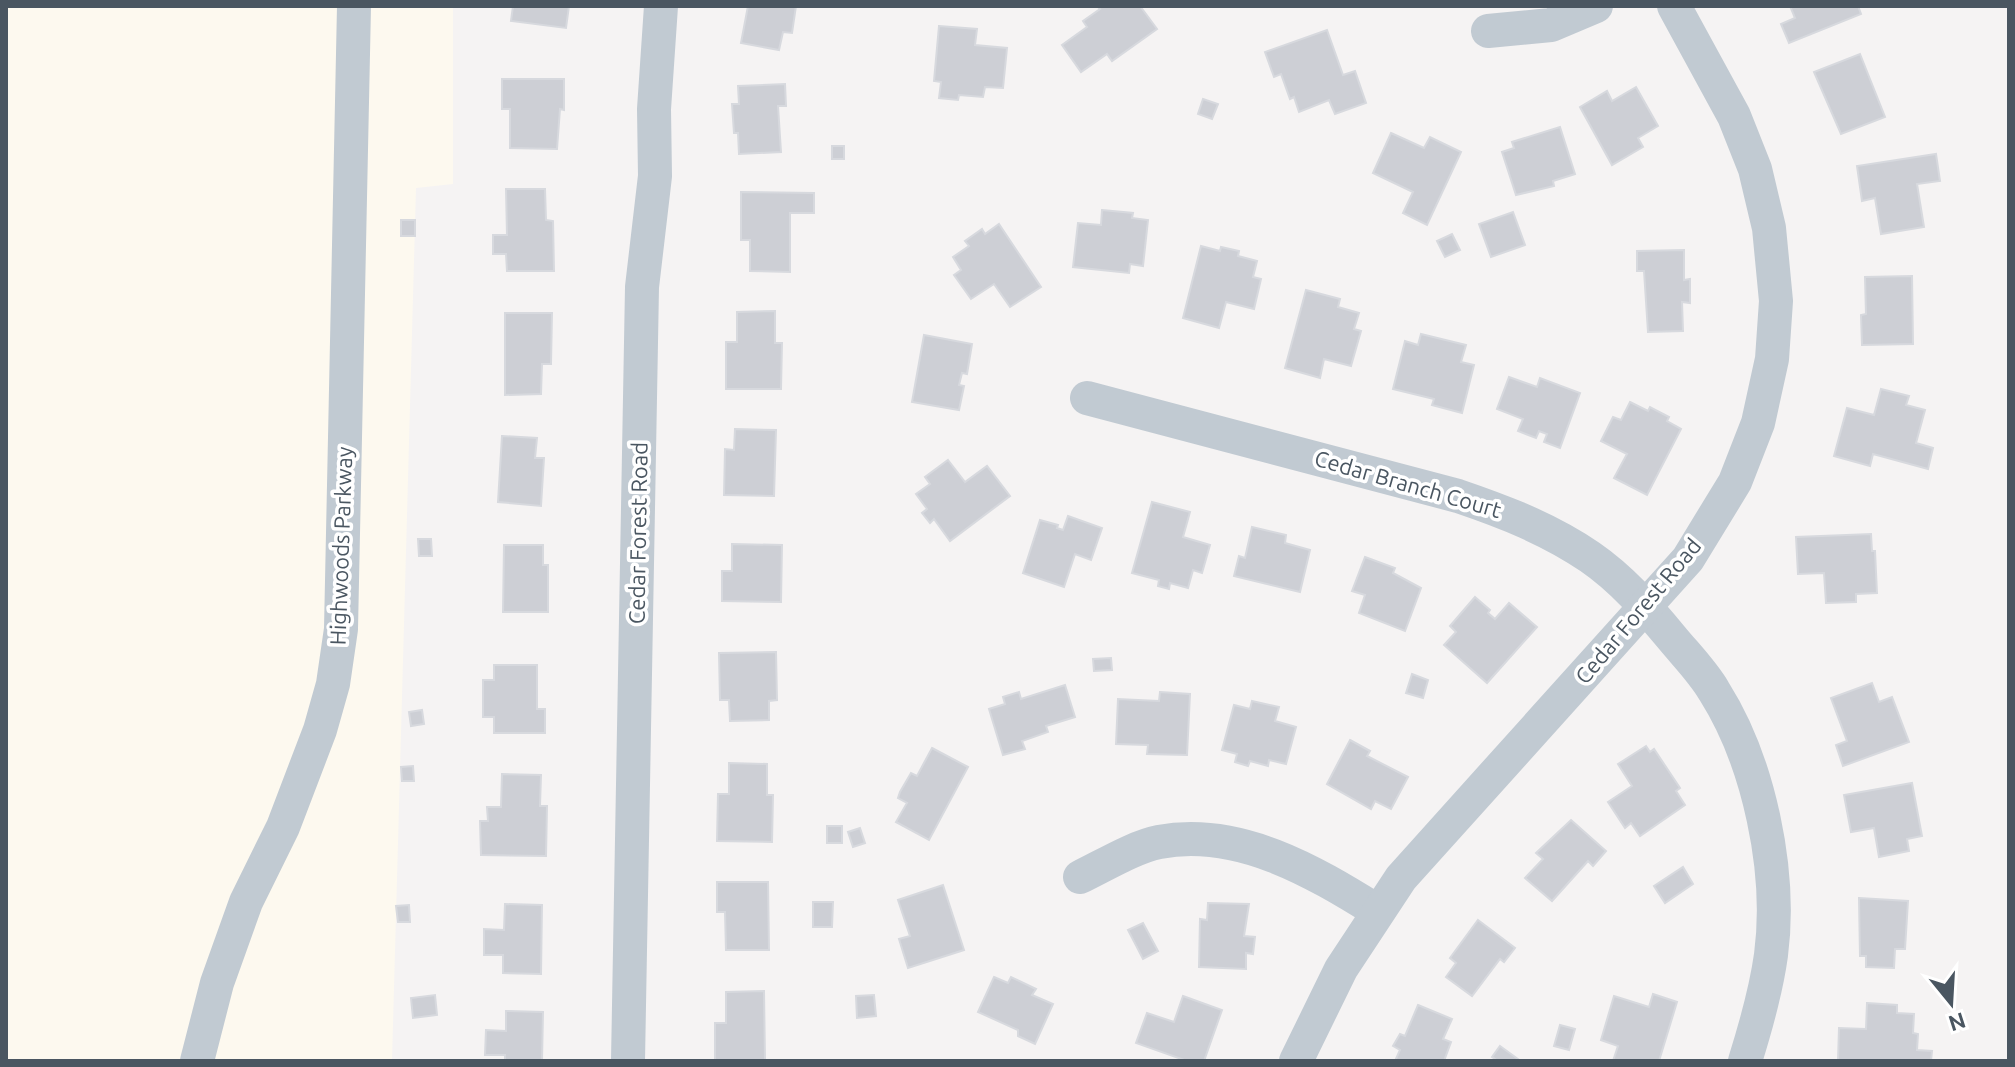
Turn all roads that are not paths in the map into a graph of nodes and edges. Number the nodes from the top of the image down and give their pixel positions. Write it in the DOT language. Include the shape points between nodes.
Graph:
graph roads {
  1 [pos="354,6"];
  2 [pos="661,6"];
  3 [pos="1596,6"];
  4 [pos="1674,6"];
  5 [pos="1488,31"];
  6 [pos="1087,398"];
  7 [pos="1646,606"];
  8 [pos="1080,877"];
  9 [pos="1377,911"];
  10 [pos="197,1061"];
  11 [pos="628,1061"];
  12 [pos="1296,1061"];
  13 [pos="1745,1061"];
  1 -- 10 [label="street, Highwoods Parkway" via="341,629 333,684 283,827 246,902"];
  2 -- 11 [label="street, Cedar Forest Road" via="655,176 642,287"];
  3 -- 5 [label="street" via="1551,25"];
  4 -- 7 [label="street, Cedar Forest Road" via="1734,116 1755,169 1769,228 1776,301 1761,410 1735,482 1688,559"];
  6 -- 7 [label="street, Cedar Branch Court" via="1516,515 1592,559"];
  7 -- 9 [label="street, Cedar Forest Road" via="1428,845"];
  7 -- 13 [label="street, Cedar Branch Court" via="1714,690 1737,736 1762,809 1772,941 1763,1001"];
  8 -- 9 [label="street" via="1155,843 1194,837 1294,864"];
  9 -- 12 [label="street, Cedar Forest Road" via="1341,969"];
}
